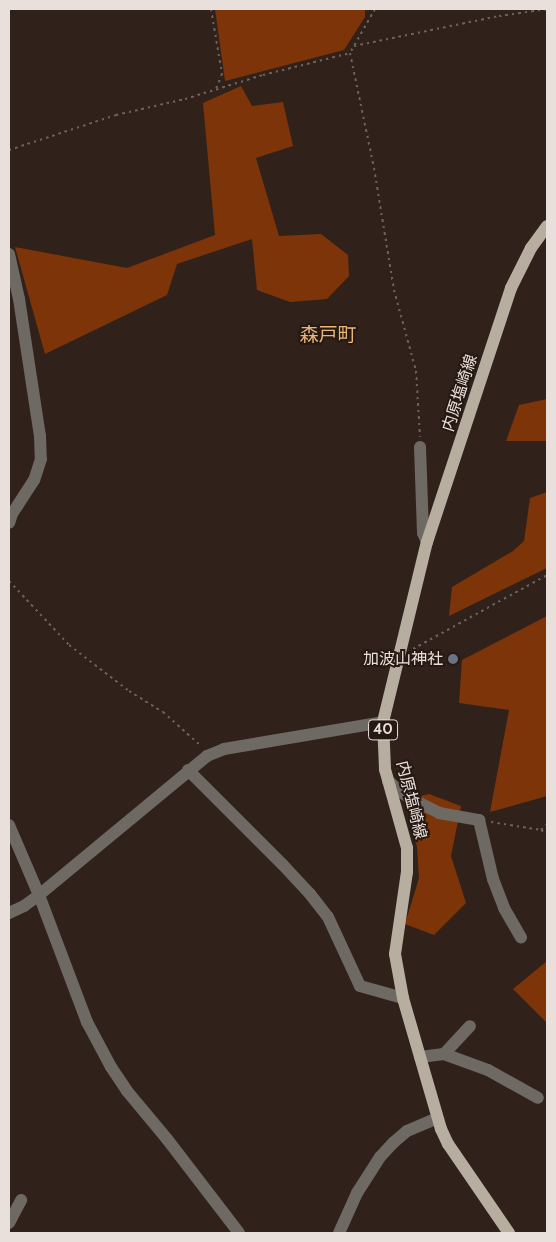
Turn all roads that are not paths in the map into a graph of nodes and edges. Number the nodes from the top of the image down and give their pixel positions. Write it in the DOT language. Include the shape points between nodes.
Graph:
graph roads {
  1 [pos="547,226"];
  2 [pos="9,254"];
  3 [pos="420,447"];
  4 [pos="9,523"];
  5 [pos="427,542"];
  6 [pos="383,722"];
  7 [pos="188,770"];
  8 [pos="388,781"];
  9 [pos="9,825"];
  10 [pos="39,895"];
  11 [pos="9,913"];
  12 [pos="521,937"];
  13 [pos="403,998"];
  14 [pos="470,1026"];
  15 [pos="444,1054"];
  16 [pos="420,1057"];
  17 [pos="538,1098"];
  18 [pos="437,1118"];
  19 [pos="20,1200"];
  20 [pos="10,1216"];
  21 [pos="239,1233"];
  22 [pos="339,1233"];
  23 [pos="509,1233"];
  1 -- 5 [label="main road, 内原塩崎線 / 40" via="531,248 511,288"];
  2 -- 4 [label="street" via="21,308 41,459 34,480"];
  3 -- 5 [label="street" via="423,533"];
  5 -- 6 [label="main road, 内原塩崎線 / 40"];
  6 -- 7 [label="street" via="224,749 207,756"];
  6 -- 8 [label="main road, 内原塩崎線 / 40" via="383,756"];
  7 -- 10 [label="street"];
  7 -- 13 [label="street" via="310,894 328,917 360,986"];
  8 -- 12 [label="street" via="408,797 439,813 479,820 492,879"];
  8 -- 13 [label="main road, 内原塩崎線 / 40" via="406,848 395,954"];
  9 -- 10 [label="street"];
  10 -- 11 [label="street"];
  10 -- 21 [label="street" via="87,1022 111,1067"];
  13 -- 16 [label="main road, 内原塩崎線 / 40"];
  14 -- 15 [label="street"];
  15 -- 16 [label="street"];
  15 -- 17 [label="street" via="488,1070"];
  16 -- 18 [label="main road, 内原塩崎線 / 40"];
  18 -- 22 [label="street" via="407,1132 380,1157 357,1193"];
  18 -- 23 [label="main road, 内原塩崎線 / 40" via="448,1144"];
  19 -- 20 [label="street"];
}
